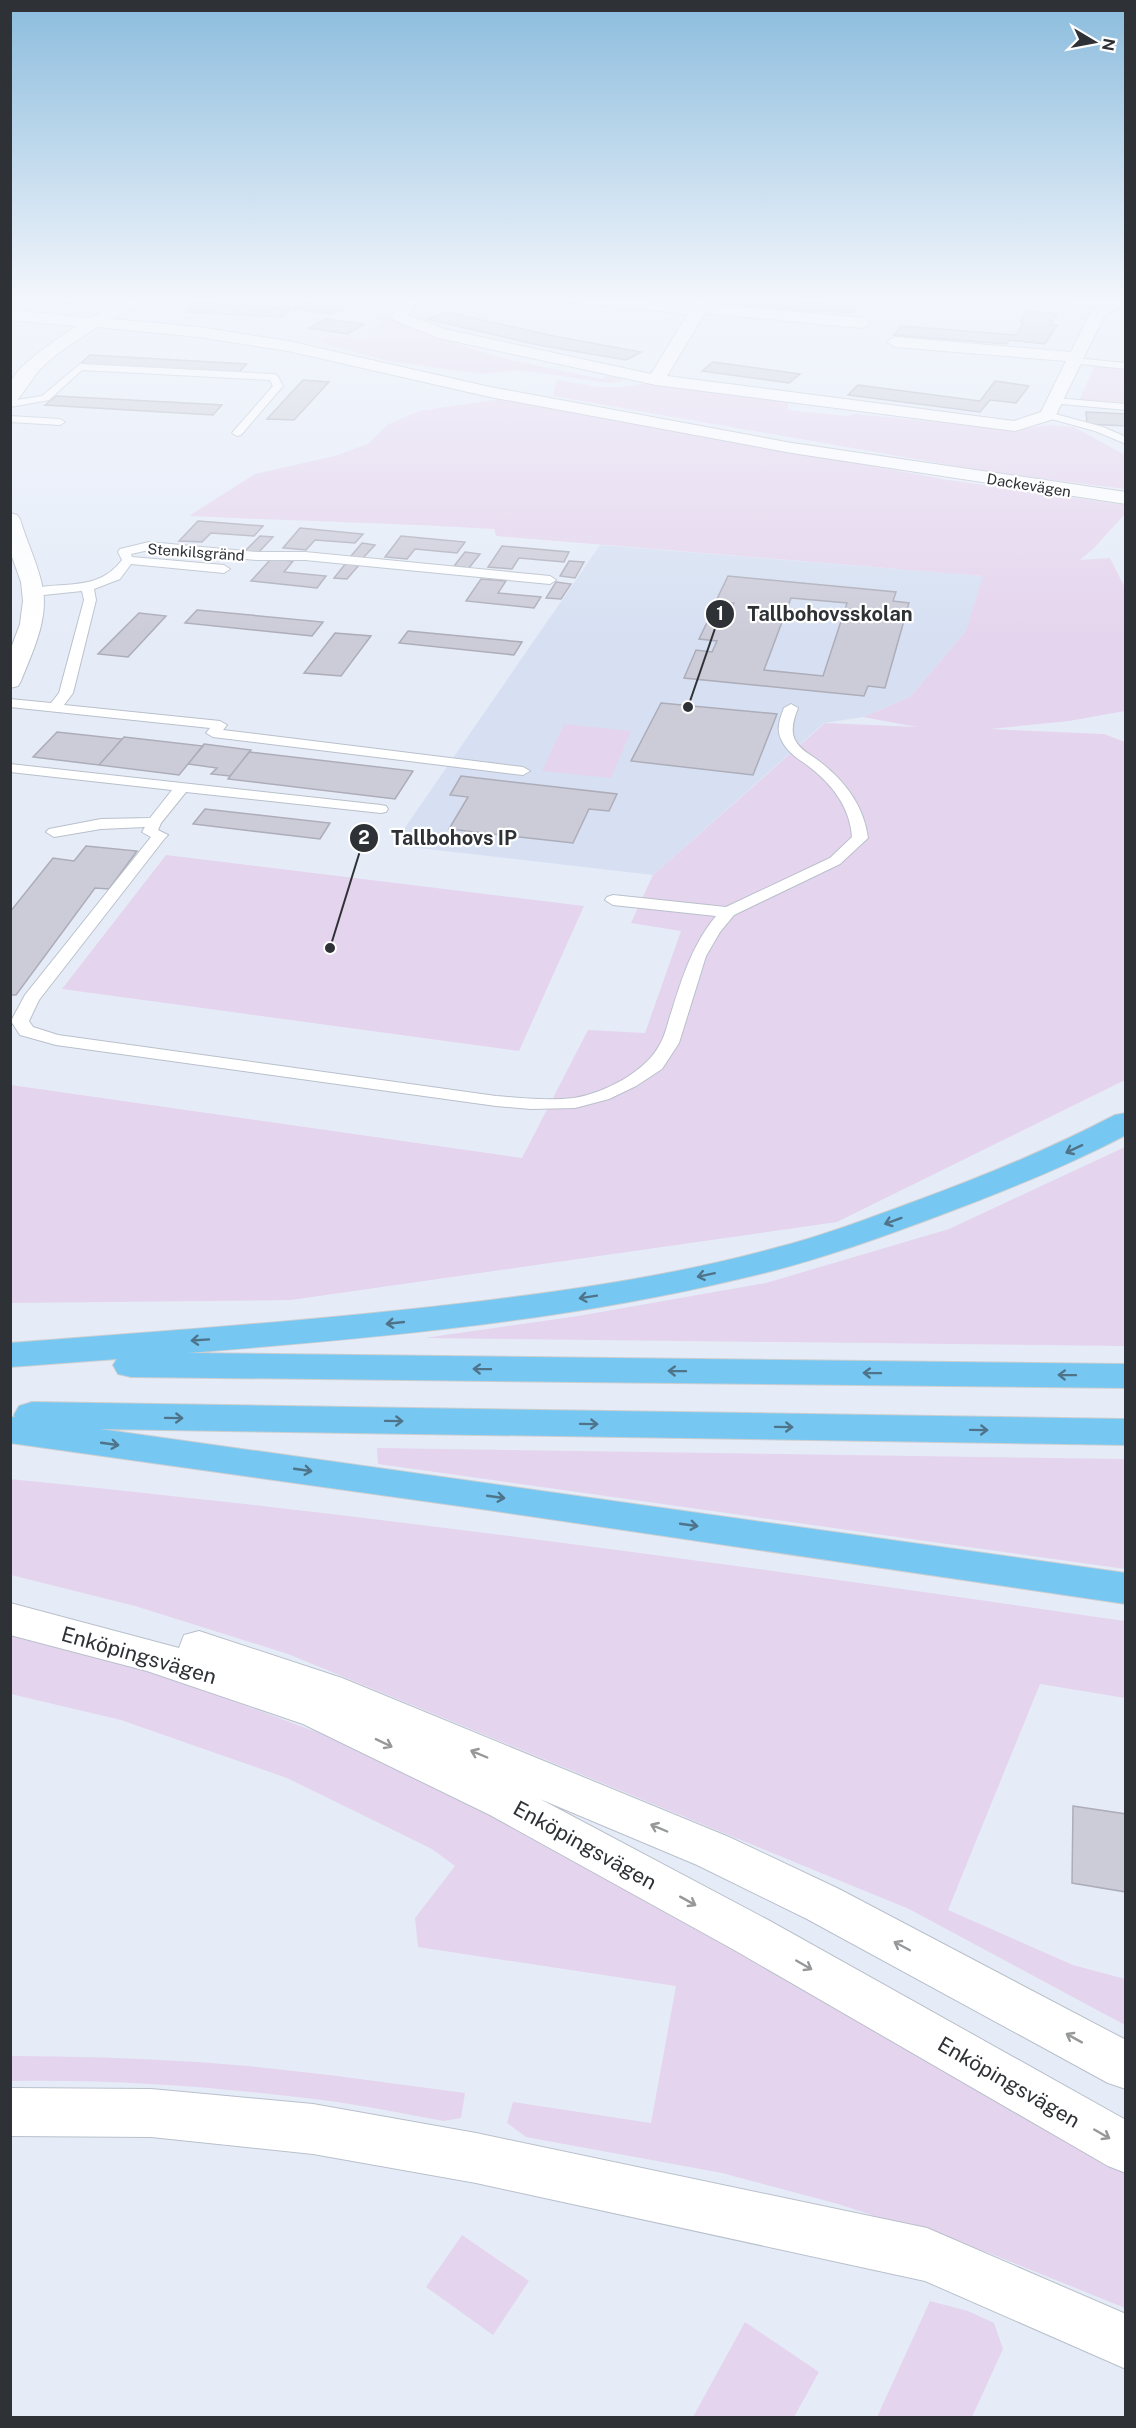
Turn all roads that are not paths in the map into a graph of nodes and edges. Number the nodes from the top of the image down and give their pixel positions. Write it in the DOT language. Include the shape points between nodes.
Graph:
graph roads {
  1 [pos="258,409"];
  2 [pos="583,409"];
  3 [pos="885,409"];
  4 [pos="1048,409"];
  5 [pos="1054,409"];
  6 [pos="10,419"];
  7 [pos="60,423"];
  8 [pos="1099,429"];
  9 [pos="1125,431"];
  10 [pos="237,433"];
  11 [pos="1125,441"];
  12 [pos="1125,498"];
  13 [pos="10,519"];
  14 [pos="13,542"];
  15 [pos="128,560"];
  16 [pos="224,569"];
  17 [pos="550,580"];
  18 [pos="88,587"];
  19 [pos="34,592"];
  20 [pos="10,681"];
  21 [pos="10,703"];
  22 [pos="55,708"];
  23 [pos="791,708"];
  24 [pos="10,768"];
  25 [pos="523,771"];
  26 [pos="182,787"];
  27 [pos="381,808"];
  28 [pos="154,822"];
  29 [pos="54,832"];
  30 [pos="613,900"];
  31 [pos="728,912"];
  32 [pos="1125,1122"];
  33 [pos="10,1355"];
  34 [pos="10,1363"];
  35 [pos="1125,1376"];
  36 [pos="10,1415"];
  37 [pos="10,1430"];
  38 [pos="1125,1432"];
  39 [pos="1125,1589"];
  40 [pos="10,1596"];
  41 [pos="10,1619"];
  42 [pos="1125,2066"];
  43 [pos="10,2112"];
  44 [pos="1125,2148"];
  45 [pos="1125,2342"];
  1 -- 10 [label="lane"];
  2 -- 12 [label="street, Dackevägen" via="780,446"];
  3 -- 4 [label="street" via="1015,426"];
  5 -- 8 [label="lane"];
  6 -- 7 [label="lane"];
  8 -- 9 [label="lane"];
  8 -- 11 [label="lane"];
  13 -- 14 [label="street"];
  14 -- 19 [label="street"];
  15 -- 16 [label="lane"];
  15 -- 17 [label="lane, Stenkilsgränd" via="124,552 149,546 257,556 305,555 380,566"];
  15 -- 18 [label="lane, Stenkilsgränd" via="116,576"];
  18 -- 19 [label="lane, Stenkilsgränd"];
  18 -- 22 [label="lane" via="90,600 66,693"];
  19 -- 20 [label="street" via="29,630"];
  21 -- 22 [label="lane"];
  22 -- 25 [label="lane" via="220,724 213,733"];
  23 -- 31 [label="lane" via="785,723 788,740 844,794 860,823 860,838 835,861"];
  24 -- 26 [label="lane"];
  26 -- 27 [label="lane"];
  26 -- 28 [label="lane"];
  28 -- 29 [label="lane" via="101,824"];
  28 -- 31 [label="lane" via="150,832 160,835 31,999 20,1021 26,1031 56,1040 496,1101 575,1103 603,1095 656,1065 670,1043 698,956"];
  30 -- 31 [label="lane"];
  32 -- 33 [label="highway, one-way" via="1008,1179 837,1242 657,1285 440,1319"];
  35 -- 34 [label="highway, one-way"];
  36 -- 38 [label="highway, one-way"];
  37 -- 39 [label="highway, one-way"];
  42 -- 40 [label="street, Enköpingsvägen, one-way" via="823,1904 713,1851 327,1690 164,1635"];
  41 -- 44 [label="street, Enköpingsvägen, one-way" via="149,1654 328,1717 506,1802 743,1931"];
  43 -- 45 [label="street" via="151,2114 302,2128 487,2160 927,2255"];
}
